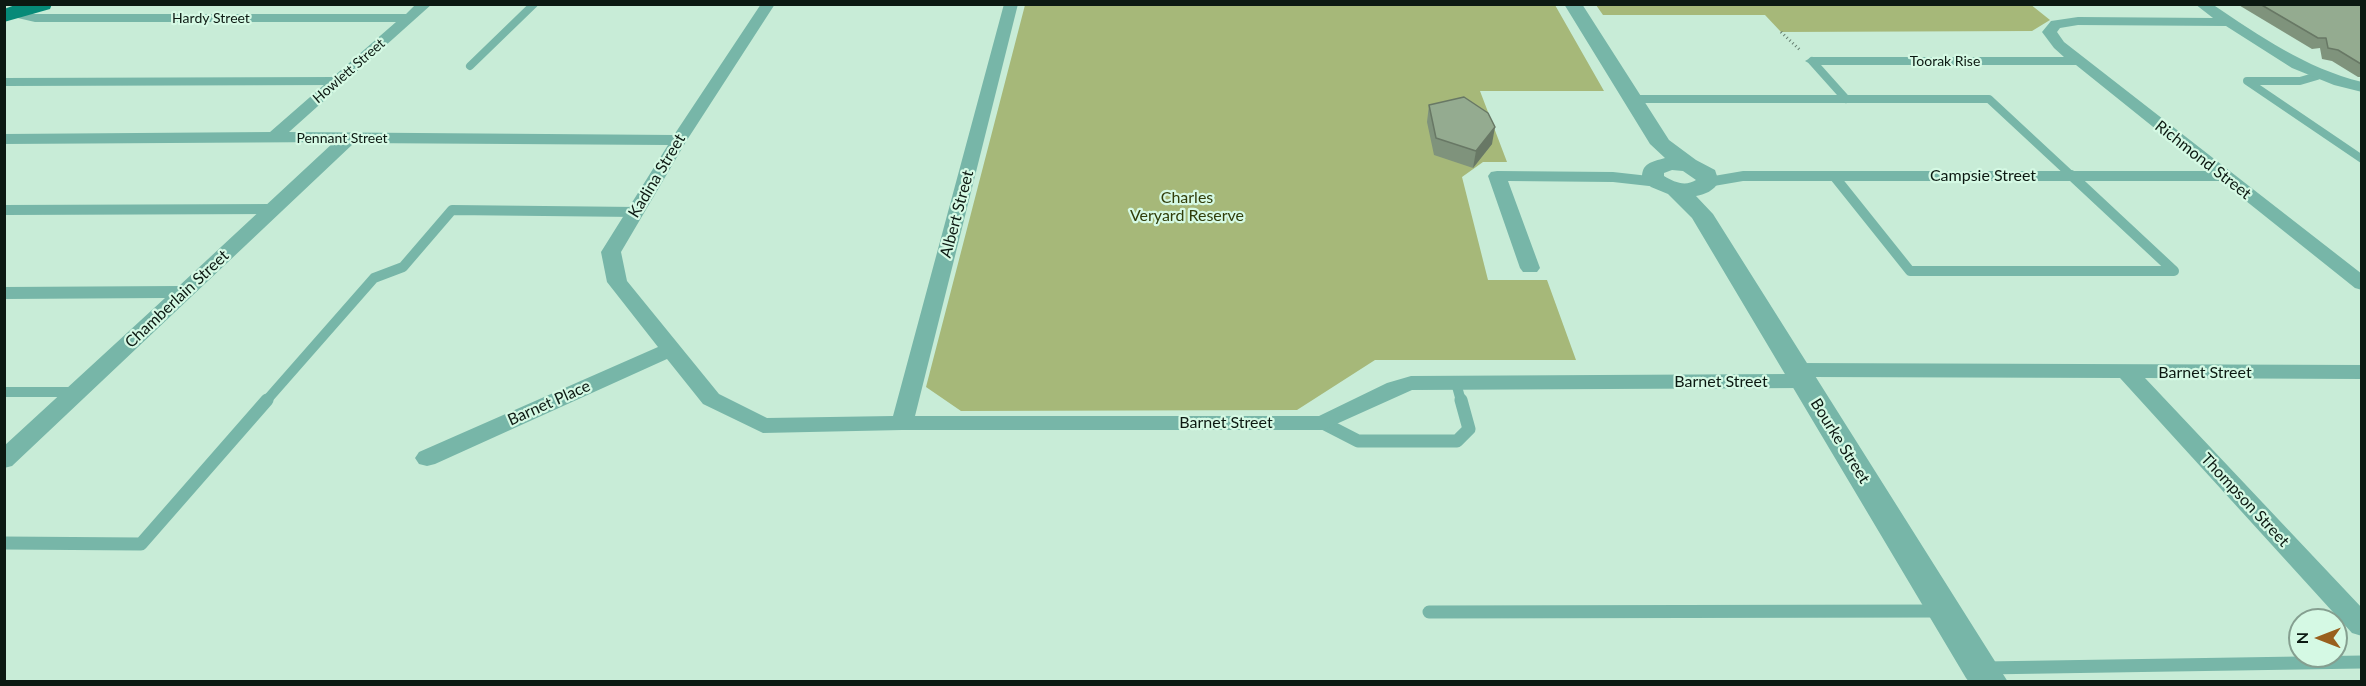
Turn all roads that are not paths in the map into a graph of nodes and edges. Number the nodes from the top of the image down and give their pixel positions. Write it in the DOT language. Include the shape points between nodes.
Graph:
graph roads {
  1 [pos="42,4"];
  2 [pos="425,4"];
  3 [pos="534,4"];
  4 [pos="768,4"];
  5 [pos="1011,4"];
  6 [pos="1573,4"];
  7 [pos="2202,4"];
  8 [pos="9,14"];
  9 [pos="409,18"];
  10 [pos="2229,22"];
  11 [pos="1812,61"];
  12 [pos="2078,61"];
  13 [pos="470,66"];
  14 [pos="2317,76"];
  15 [pos="337,81"];
  16 [pos="4,82"];
  17 [pos="2361,87"];
  18 [pos="1633,99"];
  19 [pos="1846,99"];
  20 [pos="274,137"];
  21 [pos="349,138"];
  22 [pos="4,139"];
  23 [pos="679,140"];
  24 [pos="1661,144"];
  25 [pos="2361,159"];
  26 [pos="1661,176"];
  27 [pos="1834,176"];
  28 [pos="2072,176"];
  29 [pos="2223,176"];
  30 [pos="1700,183"];
  31 [pos="274,209"];
  32 [pos="4,210"];
  33 [pos="636,212"];
  34 [pos="1530,268"];
  35 [pos="2361,284"];
  36 [pos="183,292"];
  37 [pos="4,293"];
  38 [pos="671,349"];
  39 [pos="2361,372"];
  40 [pos="2128,373"];
  41 [pos="1800,376"];
  42 [pos="1456,383"];
  43 [pos="4,392"];
  44 [pos="76,392"];
  45 [pos="902,423"];
  46 [pos="1323,423"];
  47 [pos="427,458"];
  48 [pos="4,460"];
  49 [pos="4,543"];
  50 [pos="1945,611"];
  51 [pos="1429,612"];
  52 [pos="2361,626"];
  53 [pos="2361,662"];
  54 [pos="1985,677"];
  1 -- 8 [label="main road"];
  2 -- 9 [label="street, Howlett Street"];
  3 -- 13 [label="lane"];
  4 -- 23 [label="street, Kadina Street"];
  5 -- 45 [label="street, Albert Street"];
  6 -- 18 [label="street, Bourke Street"];
  7 -- 10 [label="street"];
  8 -- 9 [label="street, Hardy Street" via="35,18"];
  9 -- 15 [label="street, Howlett Street"];
  10 -- 12 [label="street, Richmond Street" via="2056,24 2049,32"];
  10 -- 14 [label="street"];
  11 -- 12 [label="street, Toorak Rise"];
  11 -- 19 [label="lane"];
  12 -- 29 [label="street, Richmond Street"];
  14 -- 17 [label="street"];
  14 -- 25 [label="lane" via="2300,81 2247,81"];
  15 -- 16 [label="lane"];
  15 -- 20 [label="street, Howlett Street"];
  18 -- 19 [label="lane"];
  18 -- 24 [label="street, Bourke Street"];
  19 -- 28 [label="lane" via="1989,99"];
  20 -- 21 [label="street, Pennant Street"];
  20 -- 22 [label="street, Pennant Street"];
  21 -- 23 [label="street, Pennant Street"];
  21 -- 31 [label="street, Chamberlain Street"];
  23 -- 33 [label="street, Kadina Street"];
  24 -- 26 [label="street"];
  24 -- 30 [label="street, Bourke Street"];
  26 -- 30 [label="street, Bourke Street"];
  26 -- 30 [label="street" via="1670,163"];
  26 -- 34 [label="street" via="1497,177"];
  27 -- 28 [label="street, Campsie Street"];
  27 -- 28 [label="lane" via="1910,271 2175,271"];
  27 -- 30 [label="street, Campsie Street" via="1743,177"];
  28 -- 29 [label="street, Campsie Street"];
  29 -- 35 [label="street, Richmond Street"];
  30 -- 41 [label="street, Bourke Street"];
  31 -- 32 [label="lane"];
  31 -- 36 [label="street, Chamberlain Street"];
  33 -- 38 [label="street, Kadina Street" via="611,252 617,282"];
  33 -- 49 [label="lane" via="452,210 403,267 374,278 141,544"];
  36 -- 37 [label="street"];
  36 -- 44 [label="street, Chamberlain Street"];
  38 -- 45 [label="street, Barnet Street" via="711,399 763,426"];
  38 -- 47 [label="street, Barnet Place"];
  39 -- 40 [label="street, Barnet Street"];
  40 -- 41 [label="street, Barnet Street"];
  40 -- 52 [label="street, Thompson Street"];
  41 -- 42 [label="street, Barnet Street"];
  41 -- 50 [label="street, Bourke Street"];
  42 -- 46 [label="street, Barnet Street" via="1411,383"];
  42 -- 46 [label="lane" via="1469,429 1457,441 1358,441"];
  43 -- 44 [label="lane"];
  44 -- 48 [label="street, Chamberlain Street"];
  45 -- 46 [label="street, Barnet Street"];
  50 -- 51 [label="lane"];
  50 -- 54 [label="street, Bourke Street"];
  53 -- 54 [label="lane"];
}
